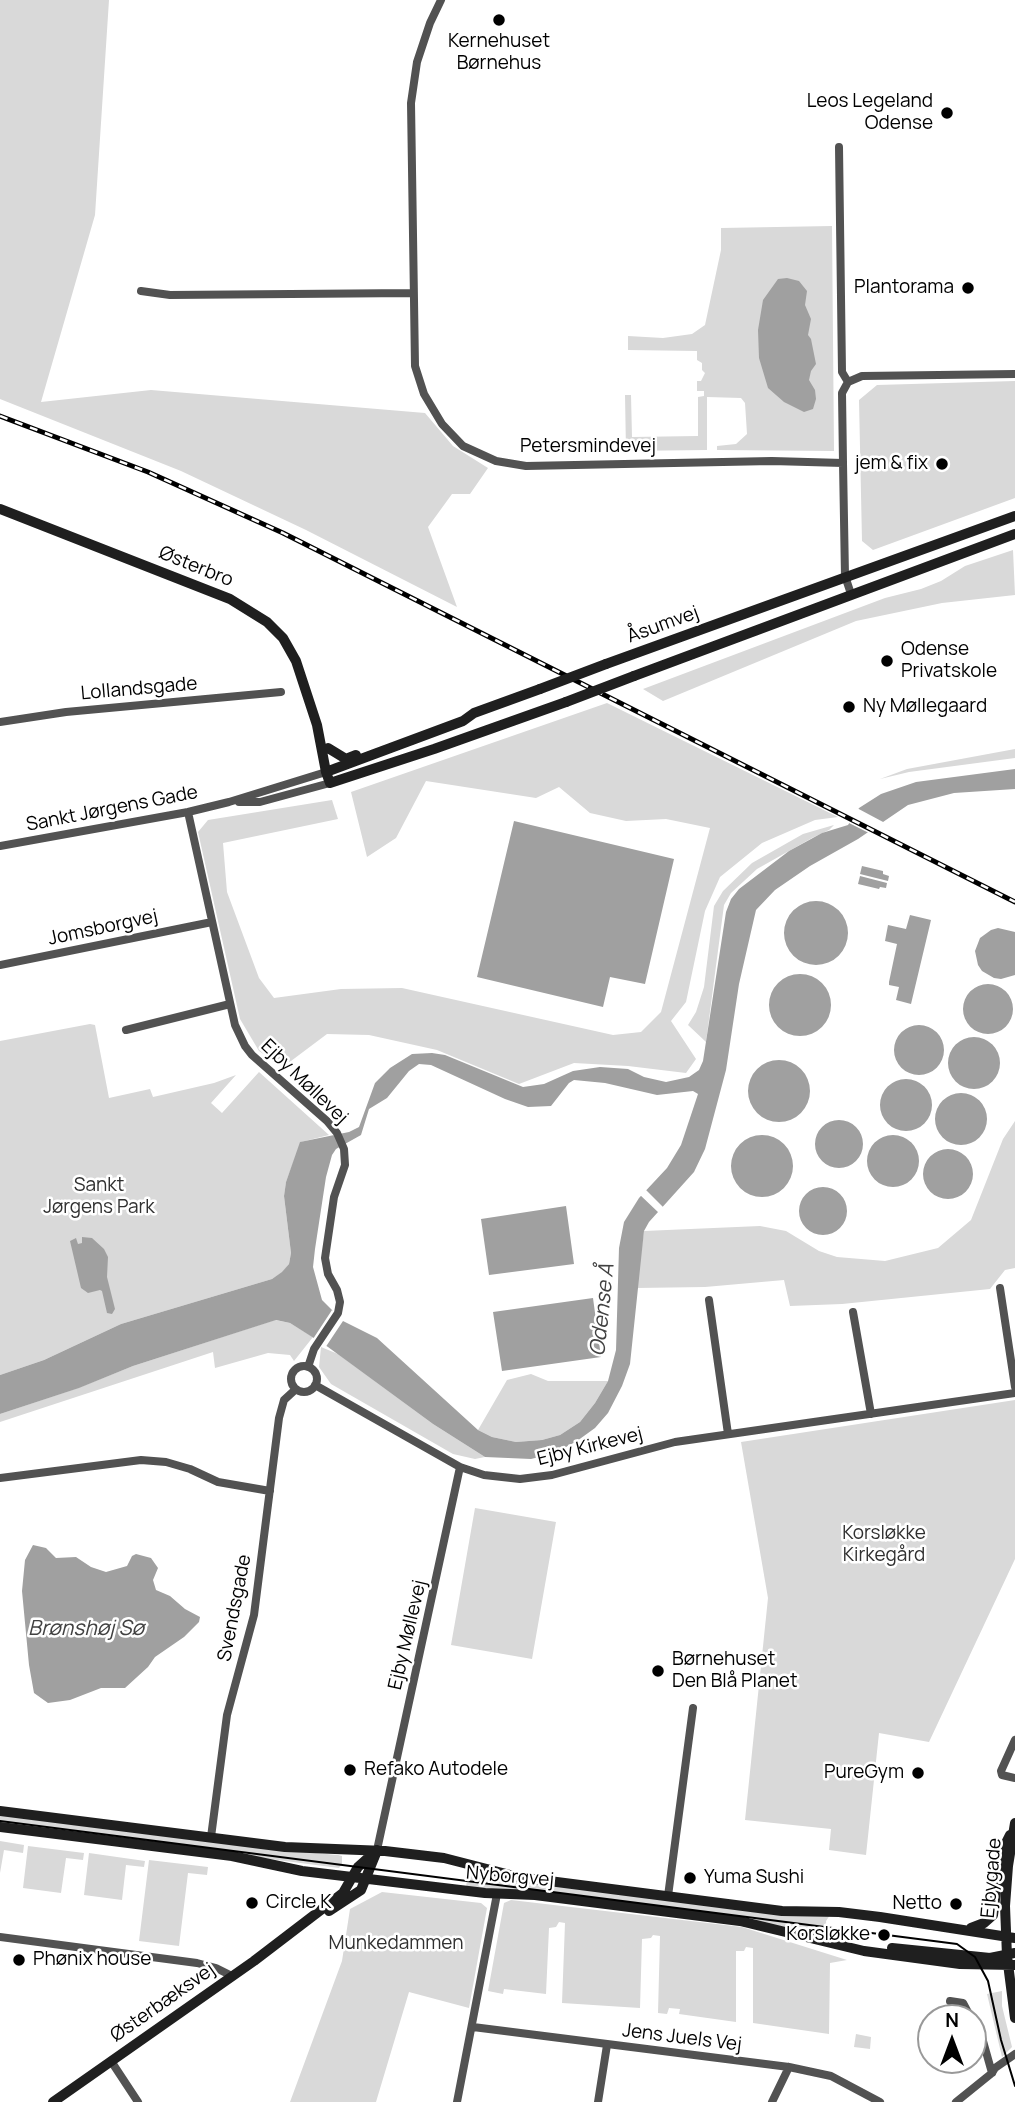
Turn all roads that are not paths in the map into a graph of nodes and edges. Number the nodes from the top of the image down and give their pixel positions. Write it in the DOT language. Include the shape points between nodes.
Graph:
graph roads {
  1 [pos="440,0"];
  2 [pos="839,147"];
  3 [pos="141,290"];
  4 [pos="412,293"];
  5 [pos="1015,374"];
  6 [pos="848,382"];
  7 [pos="842,463"];
  8 [pos="0,509"];
  9 [pos="1015,516"];
  10 [pos="1015,534"];
  11 [pos="845,576"];
  12 [pos="851,594"];
  13 [pos="281,692"];
  14 [pos="474,713"];
  15 [pos="0,722"];
  16 [pos="317,725"];
  17 [pos="328,748"];
  18 [pos="330,771"];
  19 [pos="334,782"];
  20 [pos="229,802"];
  21 [pos="188,812"];
  22 [pos="0,846"];
  23 [pos="212,922"];
  24 [pos="0,965"];
  25 [pos="230,1004"];
  26 [pos="126,1030"];
  27 [pos="1000,1288"];
  28 [pos="709,1300"];
  29 [pos="853,1312"];
  30 [pos="308,1367"];
  31 [pos="316,1385"];
  32 [pos="1015,1387"];
  33 [pos="296,1389"];
  34 [pos="1015,1393"];
  35 [pos="872,1414"];
  36 [pos="728,1434"];
  37 [pos="460,1467"];
  38 [pos="0,1478"];
  39 [pos="270,1491"];
  40 [pos="693,1708"];
  41 [pos="1015,1740"];
  42 [pos="1015,1778"];
  43 [pos="0,1811"];
  44 [pos="0,1827"];
  45 [pos="1015,1829"];
  46 [pos="211,1838"];
  47 [pos="377,1850"];
  48 [pos="352,1877"];
  49 [pos="367,1879"];
  50 [pos="497,1894"];
  51 [pos="668,1896"];
  52 [pos="965,1929"];
  53 [pos="292,1932"];
  54 [pos="0,1937"];
  55 [pos="1010,1937"];
  56 [pos="1012,1958"];
  57 [pos="232,1976"];
  58 [pos="950,2001"];
  59 [pos="964,2004"];
  60 [pos="1015,2018"];
  61 [pos="472,2027"];
  62 [pos="607,2045"];
  63 [pos="1015,2054"];
  64 [pos="987,2055"];
  65 [pos="111,2061"];
  66 [pos="789,2067"];
  67 [pos="992,2073"];
  68 [pos="53,2102"];
  69 [pos="138,2102"];
  70 [pos="457,2102"];
  71 [pos="598,2102"];
  72 [pos="772,2102"];
  73 [pos="880,2102"];
  74 [pos="956,2102"];
  1 -- 4 [label="street, Petersmindevej" via="417,62 411,103"];
  2 -- 6 [label="street" via="842,369"];
  3 -- 4 [label="street" via="170,295"];
  4 -- 7 [label="street, Petersmindevej" via="415,366 424,394 442,424 463,446 496,461 526,466"];
  5 -- 6 [label="street" via="862,376"];
  6 -- 7 [label="street" via="842,393"];
  7 -- 11 [label="street"];
  8 -- 16 [label="street, Østerbro" via="252,610 283,638 296,661"];
  9 -- 11 [label="street, Åsumvej"];
  10 -- 12 [label="street, Åsumvej"];
  11 -- 12 [label="street"];
  11 -- 14 [label="street, Åsumvej, bridge"];
  12 -- 19 [label="street, Åsumvej, bridge" via="566,702"];
  13 -- 15 [label="street, Lollandsgade"];
  14 -- 17 [label="street" via="346,759"];
  14 -- 18 [label="street, Åsumvej"];
  16 -- 17 [label="street, Østerbro"];
  16 -- 18 [label="street, Østerbro"];
  17 -- 18 [label="street, Østerbro"];
  18 -- 19 [label="street, Østerbro"];
  18 -- 20 [label="street, Sankt Jørgens Gade"];
  19 -- 20 [label="street, Sankt Jørgens Gade" via="260,802"];
  20 -- 21 [label="street, Sankt Jørgens Gade"];
  21 -- 22 [label="street, Sankt Jørgens Gade"];
  21 -- 23 [label="street, Ejby Møllevej"];
  23 -- 24 [label="street, Jomsborgvej"];
  23 -- 25 [label="street, Ejby Møllevej"];
  25 -- 26 [label="street"];
  25 -- 30 [label="street, Ejby Møllevej" via="244,1046 337,1133 344,1149 345,1166 334,1198 325,1258 340,1302"];
  27 -- 32 [label="street"];
  28 -- 36 [label="street"];
  29 -- 35 [label="street"];
  30 -- 31 [label="street" via="316,1375"];
  30 -- 33 [label="street" via="294,1371 291,1381"];
  31 -- 33 [label="street" via="309,1391"];
  31 -- 37 [label="street"];
  33 -- 39 [label="street, Svendsgade" via="282,1408"];
  34 -- 35 [label="street, Ejby Kirkevej"];
  35 -- 36 [label="street, Ejby Kirkevej"];
  36 -- 37 [label="street, Ejby Kirkevej" via="520,1479 492,1477"];
  37 -- 47 [label="street, Ejby Møllevej"];
  38 -- 39 [label="street" via="141,1460 166,1462 218,1482"];
  39 -- 46 [label="street, Svendsgade" via="254,1615 228,1715"];
  40 -- 51 [label="street"];
  41 -- 42 [label="street" via="1001,1771"];
  43 -- 46 [label="street, Nyborgvej"];
  44 -- 48 [label="street, Nyborgvej" via="232,1856"];
  45 -- 52 [label="street" via="1001,1853 993,1915 979,1926"];
  45 -- 55 [label="street, Ejbygade" via="1007,1880"];
  46 -- 47 [label="street, Nyborgvej" via="305,1849"];
  47 -- 48 [label="street, Østerbæksvej"];
  47 -- 49 [label="street, Østerbæksvej"];
  47 -- 51 [label="street, Nyborgvej" via="444,1858 518,1877"];
  48 -- 49 [label="street, Nyborgvej"];
  48 -- 53 [label="street, Østerbæksvej" via="344,1893"];
  49 -- 50 [label="street, Nyborgvej"];
  49 -- 53 [label="street, Østerbæksvej" via="350,1899"];
  50 -- 56 [label="street, Nyborgvej" via="740,1921 833,1945"];
  50 -- 61 [label="street"];
  51 -- 52 [label="street, Nyborgvej"];
  52 -- 55 [label="street, Nyborgvej"];
  53 -- 57 [label="street, Østerbæksvej"];
  54 -- 57 [label="street" via="197,1963"];
  55 -- 56 [label="street, Ejbygade"];
  56 -- 60 [label="street, Ejbygade"];
  57 -- 65 [label="street, Østerbæksvej"];
  58 -- 59 [label="street"];
  61 -- 62 [label="street, Jens Juels Vej"];
  61 -- 70 [label="street"];
  62 -- 66 [label="street, Jens Juels Vej"];
  62 -- 71 [label="street"];
  63 -- 67 [label="street"];
  64 -- 67 [label="street"];
  65 -- 68 [label="street, Østerbæksvej"];
  65 -- 69 [label="street"];
  66 -- 72 [label="street"];
  66 -- 73 [label="street, Jens Juels Vej" via="831,2076"];
  67 -- 74 [label="street"];
}
